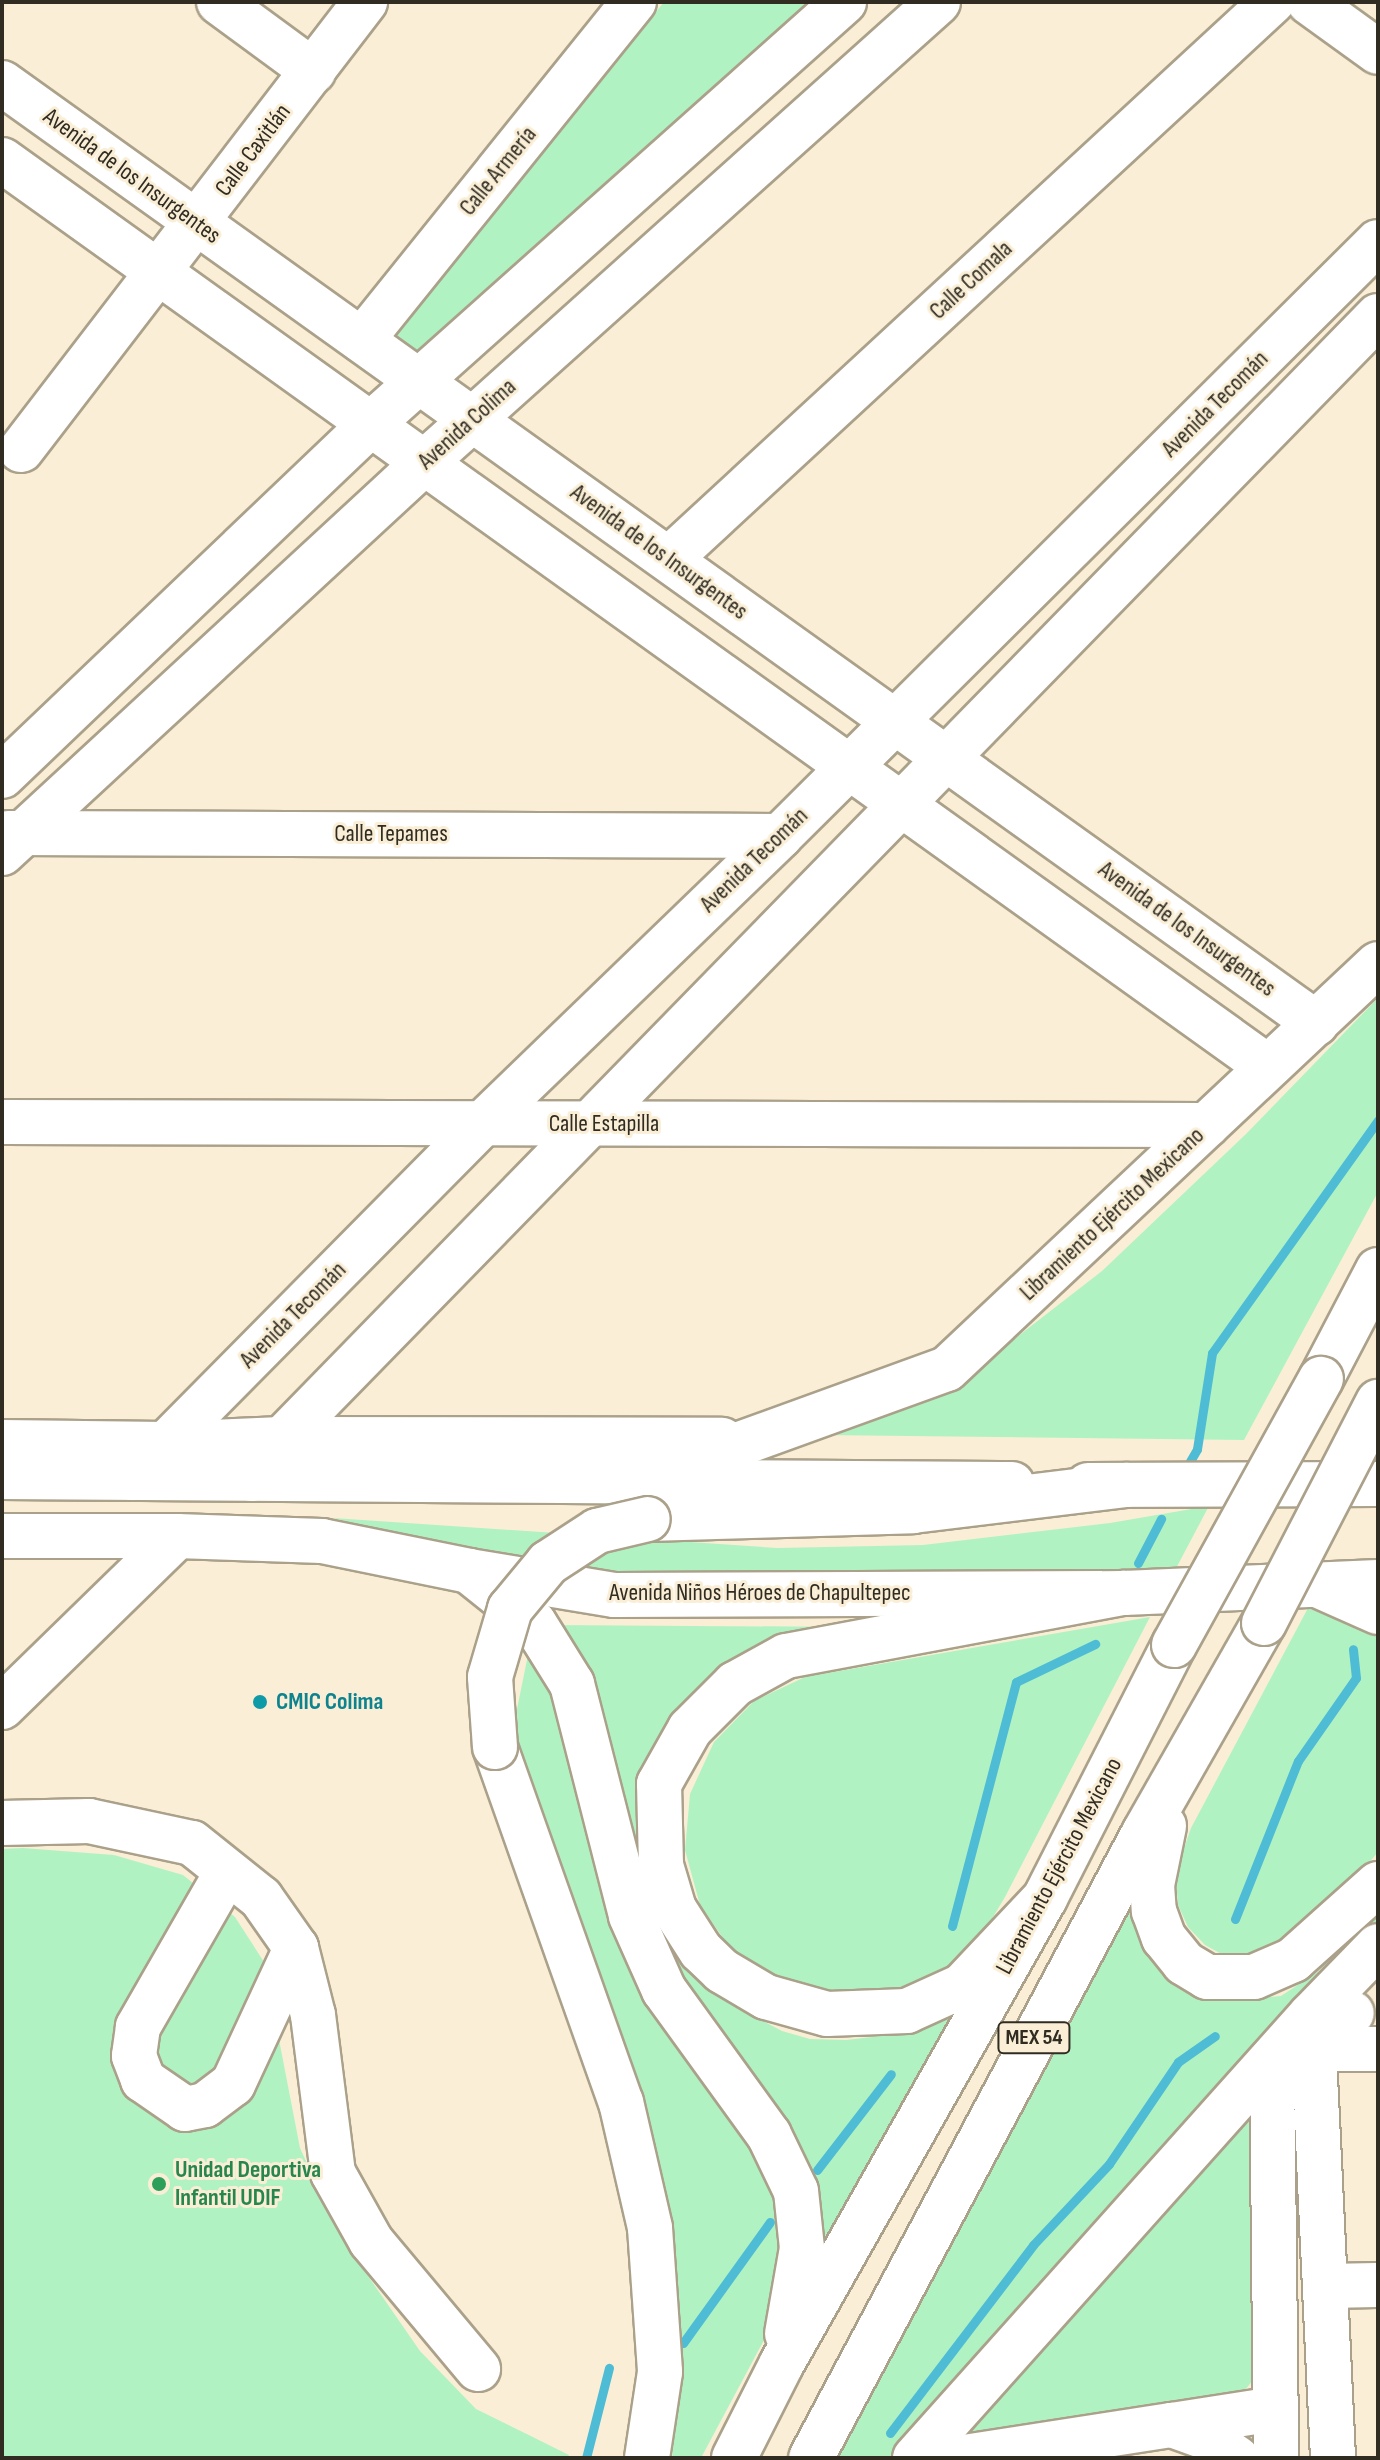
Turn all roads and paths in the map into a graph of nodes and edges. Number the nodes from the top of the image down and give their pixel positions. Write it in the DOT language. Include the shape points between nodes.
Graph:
graph roads {
  1 [pos="219,2"];
  2 [pos="365,2"];
  3 [pos="634,2"];
  4 [pos="844,2"];
  5 [pos="938,2"];
  6 [pos="1272,2"];
  7 [pos="1309,2"];
  8 [pos="1378,52"];
  9 [pos="313,71"];
  10 [pos="2,83"];
  11 [pos="2,160"];
  12 [pos="198,223"];
  13 [pos="1378,242"];
  14 [pos="160,273"];
  15 [pos="1378,316"];
  16 [pos="362,340"];
  17 [pos="421,382"];
  18 [pos="473,419"];
  19 [pos="371,424"];
  20 [pos="8,448"];
  21 [pos="425,462"];
  22 [pos="669,559"];
  23 [pos="895,721"];
  24 [pos="946,756"];
  25 [pos="849,767"];
  26 [pos="2,776"];
  27 [pos="903,804"];
  28 [pos="780,836"];
  29 [pos="9,840"];
  30 [pos="1142,896"];
  31 [pos="1095,941"];
  32 [pos="1378,964"];
  33 [pos="1316,1023"];
  34 [pos="1268,1067"];
  35 [pos="2,1122"];
  36 [pos="483,1123"];
  37 [pos="589,1124"];
  38 [pos="1207,1125"];
  39 [pos="1378,1270"];
  40 [pos="1378,1402"];
  41 [pos="282,1439"];
  42 [pos="752,1440"];
  43 [pos="2,1442"];
  44 [pos="165,1444"];
  45 [pos="2,1477"];
  46 [pos="132,1478"];
  47 [pos="252,1479"];
  48 [pos="1378,1484"];
  49 [pos="642,1500"];
  50 [pos="177,1536"];
  51 [pos="7,1545"];
  52 [pos="469,1571"];
  53 [pos="1378,1582"];
  54 [pos="1315,1584"];
  55 [pos="1124,1593"];
  56 [pos="1378,1612"];
  57 [pos="2,1707"];
  58 [pos="1176,1775"];
  59 [pos="2,1823"];
  60 [pos="227,1872"];
  61 [pos="1378,1884"];
  62 [pos="1045,1898"];
  63 [pos="1378,1946"];
  64 [pos="296,1948"];
  65 [pos="1378,1987"];
  66 [pos="1314,2049"];
  67 [pos="1378,2049"];
  68 [pos="1272,2061"];
  69 [pos="1378,2285"];
  70 [pos="1327,2286"];
  71 [pos="782,2363"];
  72 [pos="478,2369"];
  73 [pos="1275,2409"];
  74 [pos="1172,2425"];
  75 [pos="1096,2435"];
  76 [pos="647,2458"];
  77 [pos="734,2458"];
  78 [pos="811,2458"];
  79 [pos="915,2458"];
  80 [pos="958,2458"];
  81 [pos="1049,2458"];
  82 [pos="1237,2458"];
  83 [pos="1276,2458"];
  84 [pos="1333,2458"];
  1 -- 9 [label="main road"];
  2 -- 9 [label="main road, Calle Caxitlán"];
  3 -- 16 [label="main road, Calle Armería"];
  4 -- 17 [label="main road"];
  5 -- 18 [label="main road, Avenida Colima"];
  6 -- 22 [label="main road, Calle Comala"];
  7 -- 8 [label="main road"];
  9 -- 12 [label="main road, Calle Caxitlán"];
  10 -- 12 [label="main road, Avenida de los Insurgentes"];
  11 -- 14 [label="main road"];
  12 -- 14 [label="main road, Calle Caxitlán"];
  12 -- 16 [label="main road, Avenida de los Insurgentes"];
  13 -- 23 [label="main road, Avenida Tecomán"];
  14 -- 19 [label="main road"];
  14 -- 20 [label="main road, Calle Caxitlán"];
  15 -- 24 [label="main road"];
  16 -- 17 [label="main road, Avenida de los Insurgentes"];
  17 -- 18 [label="main road, Avenida de los Insurgentes"];
  17 -- 19 [label="main road"];
  18 -- 21 [label="main road, Avenida Colima"];
  18 -- 22 [label="main road, Avenida de los Insurgentes"];
  19 -- 21 [label="main road"];
  19 -- 26 [label="main road"];
  21 -- 25 [label="main road"];
  21 -- 29 [label="main road, Avenida Colima"];
  22 -- 23 [label="main road, Avenida de los Insurgentes"];
  23 -- 24 [label="main road, Avenida de los Insurgentes"];
  23 -- 25 [label="main road, Avenida Tecomán"];
  24 -- 27 [label="main road"];
  24 -- 30 [label="main road, Avenida de los Insurgentes"];
  25 -- 27 [label="main road"];
  25 -- 28 [label="main road, Avenida Tecomán"];
  27 -- 31 [label="main road"];
  27 -- 37 [label="main road"];
  28 -- 29 [label="main road, Calle Tepames"];
  28 -- 36 [label="main road, Avenida Tecomán"];
  30 -- 31 [label="main road"];
  30 -- 33 [label="main road, Avenida de los Insurgentes"];
  31 -- 34 [label="main road"];
  32 -- 33 [label="main road, Libramiento Ejército Mexicano"];
  33 -- 34 [label="main road, Libramiento Ejército Mexicano"];
  34 -- 38 [label="main road, Libramiento Ejército Mexicano"];
  35 -- 36 [label="main road, Calle Estapilla"];
  36 -- 37 [label="main road, Calle Estapilla"];
  36 -- 44 [label="main road, Avenida Tecomán"];
  37 -- 38 [label="main road, Calle Estapilla"];
  37 -- 41 [label="main road"];
  38 -- 42 [label="main road, Libramiento Ejército Mexicano" via="947,1369"];
  39 -- 62 [label="main road, Libramiento Ejército Mexicano / MEX 54, bridge" via="1174,1645"];
  40 -- 58 [label="main road, MEX 54, bridge" via="1264,1623"];
  41 -- 42 [label="main road"];
  41 -- 44 [label="main road"];
  41 -- 47 [label="main road"];
  42 -- 49 [label="main road, Libramiento Ejército Mexicano"];
  43 -- 44 [label="main road"];
  44 -- 46 [label="main road, Avenida Tecomán"];
  45 -- 46 [label="main road"];
  46 -- 47 [label="main road"];
  47 -- 49 [label="main road"];
  48 -- 49 [label="main road" via="1126,1485 913,1511"];
  49 -- 76 [label="main road, bridge" via="548,1563 510,1609 490,1677 495,1747 621,2102 650,2228 660,2372"];
  50 -- 51 [label="main road, Avenida Niños Héroes de Chapultepec"];
  50 -- 52 [label="main road, Avenida Niños Héroes de Chapultepec" via="322,1541"];
  50 -- 57 [label="main road"];
  52 -- 55 [label="main road, Avenida Niños Héroes de Chapultepec" via="614,1595"];
  52 -- 71 [label="main road" via="534,1623 572,1684 631,1916 664,1990 769,2135 796,2191 802,2248"];
  53 -- 54 [label="main road, Avenida Niños Héroes de Chapultepec"];
  54 -- 55 [label="main road, Avenida Niños Héroes de Chapultepec"];
  54 -- 56 [label="main road"];
  55 -- 62 [label="main road" via="786,1656 735,1684 690,1729 659,1784 661,1865 674,1909 701,1951 722,1971 766,1997 827,2014 907,2011 962,1986"];
  58 -- 61 [label="main road" via="1155,1862 1154,1911 1164,1938 1184,1963 1207,1977 1254,1977 1293,1960"];
  58 -- 78 [label="main road, MEX 54"];
  59 -- 60 [label="main road" via="89,1821 192,1843"];
  60 -- 64 [label="main road" via="261,1898"];
  60 -- 64 [label="main road" via="138,2027 134,2056 143,2080 185,2109 205,2105 233,2084"];
  62 -- 71 [label="main road, Libramiento Ejército Mexicano / MEX 54"];
  63 -- 68 [label="main road"];
  64 -- 72 [label="main road" via="313,2015 333,2173 371,2241"];
  65 -- 66 [label="main road"];
  66 -- 67 [label="main road"];
  66 -- 68 [label="main road"];
  66 -- 70 [label="main road"];
  68 -- 73 [label="main road"];
  68 -- 79 [label="main road"];
  69 -- 70 [label="main road"];
  70 -- 84 [label="main road"];
  71 -- 77 [label="main road, Libramiento Ejército Mexicano / MEX 54"];
  73 -- 74 [label="main road"];
  73 -- 83 [label="main road"];
  74 -- 75 [label="main road"];
  74 -- 82 [label="main road" via="1207,2438"];
  75 -- 80 [label="main road"];
  75 -- 81 [label="main road"];
}
